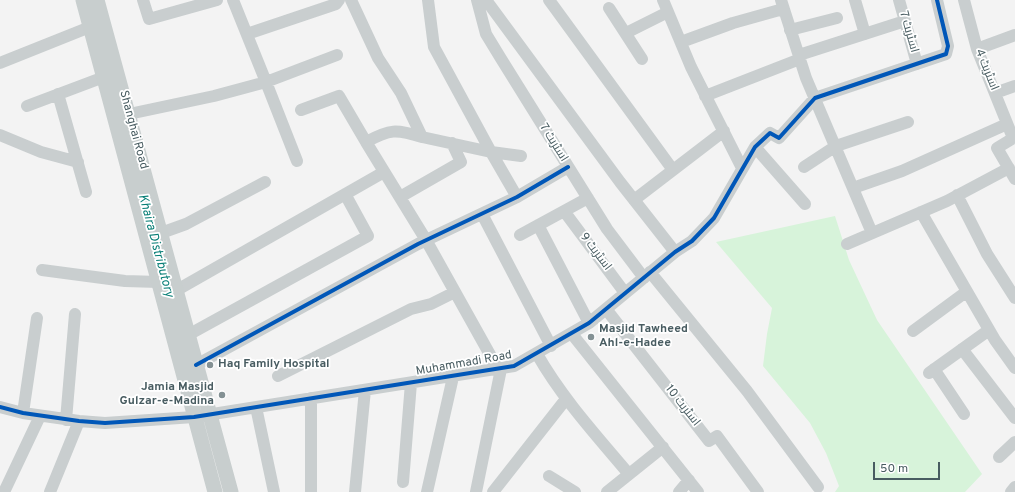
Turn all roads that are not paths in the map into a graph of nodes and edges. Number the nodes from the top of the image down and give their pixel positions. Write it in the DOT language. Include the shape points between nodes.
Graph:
graph roads {
  1 [pos="83,0"];
  2 [pos="97,0"];
  3 [pos="143,0"];
  4 [pos="217,0"];
  5 [pos="233,0"];
  6 [pos="339,0"];
  7 [pos="351,0"];
  8 [pos="428,0"];
  9 [pos="477,0"];
  10 [pos="486,0"];
  11 [pos="549,0"];
  12 [pos="663,0"];
  13 [pos="855,0"];
  14 [pos="899,0"];
  15 [pos="937,0"];
  16 [pos="964,0"];
  17 [pos="782,4"];
  18 [pos="609,8"];
  19 [pos="668,12"];
  20 [pos="837,18"];
  21 [pos="905,21"];
  22 [pos="90,27"];
  23 [pos="790,30"];
  24 [pos="626,33"];
  25 [pos="247,34"];
  26 [pos="865,34"];
  27 [pos="1015,35"];
  28 [pos="681,42"];
  29 [pos="977,50"];
  30 [pos="336,55"];
  31 [pos="799,57"];
  32 [pos="642,59"];
  33 [pos="0,63"];
  34 [pos="918,64"];
  35 [pos="104,77"];
  36 [pos="266,82"];
  37 [pos="1015,86"];
  38 [pos="995,93"];
  39 [pos="58,94"];
  40 [pos="706,96"];
  41 [pos="815,98"];
  42 [pos="27,106"];
  43 [pos="301,110"];
  44 [pos="129,114"];
  45 [pos="908,122"];
  46 [pos="1007,124"];
  47 [pos="724,131"];
  48 [pos="0,135"];
  49 [pos="422,137"];
  50 [pos="1014,138"];
  51 [pos="366,142"];
  52 [pos="452,143"];
  53 [pos="836,146"];
  54 [pos="755,147"];
  55 [pos="491,152"];
  56 [pos="521,156"];
  57 [pos="297,161"];
  58 [pos="78,162"];
  59 [pos="568,167"];
  60 [pos="804,167"];
  61 [pos="742,168"];
  62 [pos="1009,168"];
  63 [pos="673,170"];
  64 [pos="384,172"];
  65 [pos="1015,179"];
  66 [pos="265,182"];
  67 [pos="853,188"];
  68 [pos="86,192"];
  69 [pos="345,194"];
  70 [pos="957,196"];
  71 [pos="400,197"];
  72 [pos="517,197"];
  73 [pos="588,198"];
  74 [pos="634,200"];
  75 [pos="805,204"];
  76 [pos="564,211"];
  77 [pos="921,212"];
  78 [pos="482,214"];
  79 [pos="538,225"];
  80 [pos="161,233"];
  81 [pos="872,233"];
  82 [pos="520,235"];
  83 [pos="426,240"];
  84 [pos="847,244"];
  85 [pos="675,252"];
  86 [pos="42,270"];
  87 [pos="647,275"];
  88 [pos="159,282"];
  89 [pos="177,290"];
  90 [pos="455,292"];
  91 [pos="966,292"];
  92 [pos="625,293"];
  93 [pos="1015,298"];
  94 [pos="606,309"];
  95 [pos="74,314"];
  96 [pos="37,318"];
  97 [pos="589,323"];
  98 [pos="989,330"];
  99 [pos="913,331"];
  100 [pos="572,334"];
  101 [pos="188,335"];
  102 [pos="552,346"];
  103 [pos="962,349"];
  104 [pos="537,354"];
  105 [pos="196,365"];
  106 [pos="1015,368"];
  107 [pos="500,369"];
  108 [pos="278,376"];
  109 [pos="453,377"];
  110 [pos="411,383"];
  111 [pos="365,390"];
  112 [pos="311,398"];
  113 [pos="566,399"];
  114 [pos="2,407"];
  115 [pos="256,407"];
  116 [pos="23,413"];
  117 [pos="964,414"];
  118 [pos="40,416"];
  119 [pos="202,416"];
  120 [pos="1015,418"];
  121 [pos="0,420"];
  122 [pos="66,420"];
  123 [pos="79,421"];
  124 [pos="1015,442"];
  125 [pos="662,447"];
  126 [pos="999,457"];
  127 [pos="628,473"];
  128 [pos="549,476"];
  129 [pos="689,480"];
  130 [pos="403,482"];
  131 [pos="818,487"];
  132 [pos="1015,487"];
  133 [pos="4,492"];
  134 [pos="50,492"];
  135 [pos="215,492"];
  136 [pos="231,492"];
  137 [pos="274,492"];
  138 [pos="311,492"];
  139 [pos="355,492"];
  140 [pos="427,492"];
  141 [pos="476,492"];
  142 [pos="494,492"];
  143 [pos="575,492"];
  144 [pos="608,492"];
  145 [pos="679,492"];
  146 [pos="698,492"];
  147 [pos="758,492"];
  148 [pos="1011,492"];
  1 -- 22 [label="main road, Shanghai Road"];
  2 -- 44 [label="main road, Shanghai Road"];
  3 -- 4 [label="street" via="149,19"];
  5 -- 25 [label="street"];
  6 -- 25 [label="street" via="336,4"];
  7 -- 49 [label="street" via="378,58 401,93"];
  8 -- 55 [label="street" via="434,47"];
  9 -- 59 [label="street, اسٹریٹ 7" via="486,34"];
  10 -- 74 [label="street"];
  11 -- 63 [label="street"];
  12 -- 19 [label="street"];
  13 -- 26 [label="street"];
  14 -- 21 [label="street, اسٹریٹ 7"];
  15 -- 34 [label="street" via="948,46 946,54"];
  16 -- 29 [label="street, اسٹریٹ 4"];
  17 -- 23 [label="street"];
  17 -- 28 [label="street"];
  18 -- 24 [label="street"];
  19 -- 24 [label="street"];
  19 -- 28 [label="street"];
  20 -- 23 [label="street"];
  21 -- 26 [label="street"];
  21 -- 34 [label="street, اسٹریٹ 7"];
  22 -- 33 [label="street"];
  22 -- 35 [label="main road, Shanghai Road"];
  23 -- 31 [label="street"];
  24 -- 32 [label="street"];
  25 -- 36 [label="street"];
  26 -- 31 [label="street"];
  27 -- 29 [label="street"];
  28 -- 40 [label="street"];
  29 -- 38 [label="street, اسٹریٹ 4"];
  30 -- 36 [label="street"];
  31 -- 40 [label="street"];
  31 -- 41 [label="street"];
  34 -- 41 [label="street"];
  35 -- 39 [label="street"];
  35 -- 88 [label="main road, Shanghai Road"];
  36 -- 44 [label="street"];
  36 -- 57 [label="street"];
  37 -- 38 [label="street"];
  38 -- 46 [label="street, اسٹریٹ 4"];
  39 -- 42 [label="street"];
  39 -- 58 [label="street"];
  40 -- 47 [label="street"];
  41 -- 53 [label="street"];
  41 -- 54 [label="street, Muhammadi Road" via="779,138 770,133"];
  43 -- 51 [label="street" via="339,96"];
  44 -- 80 [label="main road, Shanghai Road"];
  45 -- 53 [label="street"];
  46 -- 50 [label="street, اسٹریٹ 4"];
  46 -- 67 [label="street" via="902,171"];
  47 -- 61 [label="street"];
  47 -- 63 [label="street"];
  48 -- 58 [label="street" via="41,152"];
  49 -- 51 [label="street" via="393,131 385,132"];
  49 -- 52 [label="street"];
  50 -- 62 [label="street" via="997,148"];
  51 -- 64 [label="street"];
  52 -- 55 [label="street"];
  52 -- 71 [label="street" via="461,162"];
  53 -- 60 [label="street"];
  53 -- 67 [label="street"];
  54 -- 61 [label="street, Muhammadi Road"];
  54 -- 75 [label="street"];
  55 -- 56 [label="street"];
  55 -- 72 [label="street"];
  58 -- 68 [label="street"];
  59 -- 72 [label="street"];
  59 -- 73 [label="street, اسٹریٹ 7"];
  61 -- 85 [label="street, Muhammadi Road" via="714,218 692,241"];
  62 -- 65 [label="street"];
  62 -- 70 [label="street"];
  63 -- 74 [label="street"];
  64 -- 69 [label="street"];
  64 -- 71 [label="street"];
  66 -- 80 [label="street" via="186,224"];
  67 -- 81 [label="street"];
  69 -- 89 [label="street"];
  69 -- 101 [label="street" via="368,236"];
  70 -- 77 [label="street"];
  70 -- 93 [label="street" via="987,254"];
  71 -- 83 [label="street"];
  72 -- 78 [label="street"];
  73 -- 76 [label="street"];
  73 -- 87 [label="street, اسٹریٹ 7" via="607,229"];
  74 -- 85 [label="street"];
  76 -- 79 [label="street"];
  76 -- 92 [label="street, اسٹریٹ 9"];
  77 -- 81 [label="street"];
  77 -- 91 [label="street"];
  78 -- 83 [label="street"];
  78 -- 102 [label="street"];
  79 -- 82 [label="street"];
  79 -- 97 [label="street"];
  80 -- 89 [label="main road, Shanghai Road"];
  81 -- 84 [label="street"];
  83 -- 90 [label="street"];
  83 -- 105 [label="street"];
  85 -- 87 [label="street, Muhammadi Road"];
  86 -- 88 [label="street" via="125,281"];
  87 -- 92 [label="street, Muhammadi Road"];
  87 -- 131 [label="street, اسٹریٹ 7" via="747,391"];
  88 -- 119 [label="main road, Shanghai Road"];
  89 -- 101 [label="main road, Shanghai Road"];
  90 -- 107 [label="street"];
  90 -- 108 [label="street" via="431,304 411,309"];
  91 -- 98 [label="street"];
  91 -- 99 [label="street"];
  92 -- 94 [label="street, Muhammadi Road"];
  94 -- 97 [label="street, Muhammadi Road"];
  94 -- 147 [label="street, اسٹریٹ 10" via="709,441 717,436"];
  95 -- 122 [label="street"];
  96 -- 116 [label="street"];
  97 -- 100 [label="street, Muhammadi Road"];
  98 -- 103 [label="street"];
  98 -- 106 [label="street"];
  100 -- 102 [label="street, Muhammadi Road"];
  100 -- 125 [label="street"];
  101 -- 105 [label="main road, Shanghai Road"];
  102 -- 104 [label="street, Muhammadi Road"];
  103 -- 117 [label="street" via="931,371"];
  103 -- 120 [label="street"];
  104 -- 107 [label="street, Muhammadi Road" via="514,366"];
  104 -- 113 [label="street"];
  105 -- 119 [label="main road, Shanghai Road"];
  107 -- 109 [label="street, Muhammadi Road"];
  107 -- 141 [label="street"];
  109 -- 110 [label="street, Muhammadi Road"];
  109 -- 140 [label="street"];
  110 -- 111 [label="street, Muhammadi Road"];
  110 -- 130 [label="street"];
  111 -- 112 [label="street, Muhammadi Road"];
  111 -- 139 [label="street"];
  112 -- 115 [label="street, Muhammadi Road"];
  112 -- 138 [label="street"];
  113 -- 127 [label="street"];
  113 -- 142 [label="street"];
  114 -- 116 [label="street, Muhammadi Road"];
  114 -- 121 [label="street"];
  115 -- 119 [label="street, Muhammadi Road"];
  115 -- 137 [label="street"];
  116 -- 118 [label="street, Muhammadi Road"];
  118 -- 122 [label="street, Muhammadi Road"];
  118 -- 133 [label="street"];
  119 -- 123 [label="street, Muhammadi Road" via="105,423"];
  119 -- 135 [label="main road, Shanghai Road"];
  119 -- 136 [label="main road, Shanghai Road"];
  122 -- 123 [label="street, Muhammadi Road"];
  123 -- 134 [label="street"];
  124 -- 126 [label="street"];
  125 -- 127 [label="street"];
  125 -- 129 [label="street"];
  127 -- 144 [label="street"];
  128 -- 143 [label="street"];
  129 -- 145 [label="street"];
  129 -- 146 [label="street"];
  132 -- 148 [label="street"];
}
